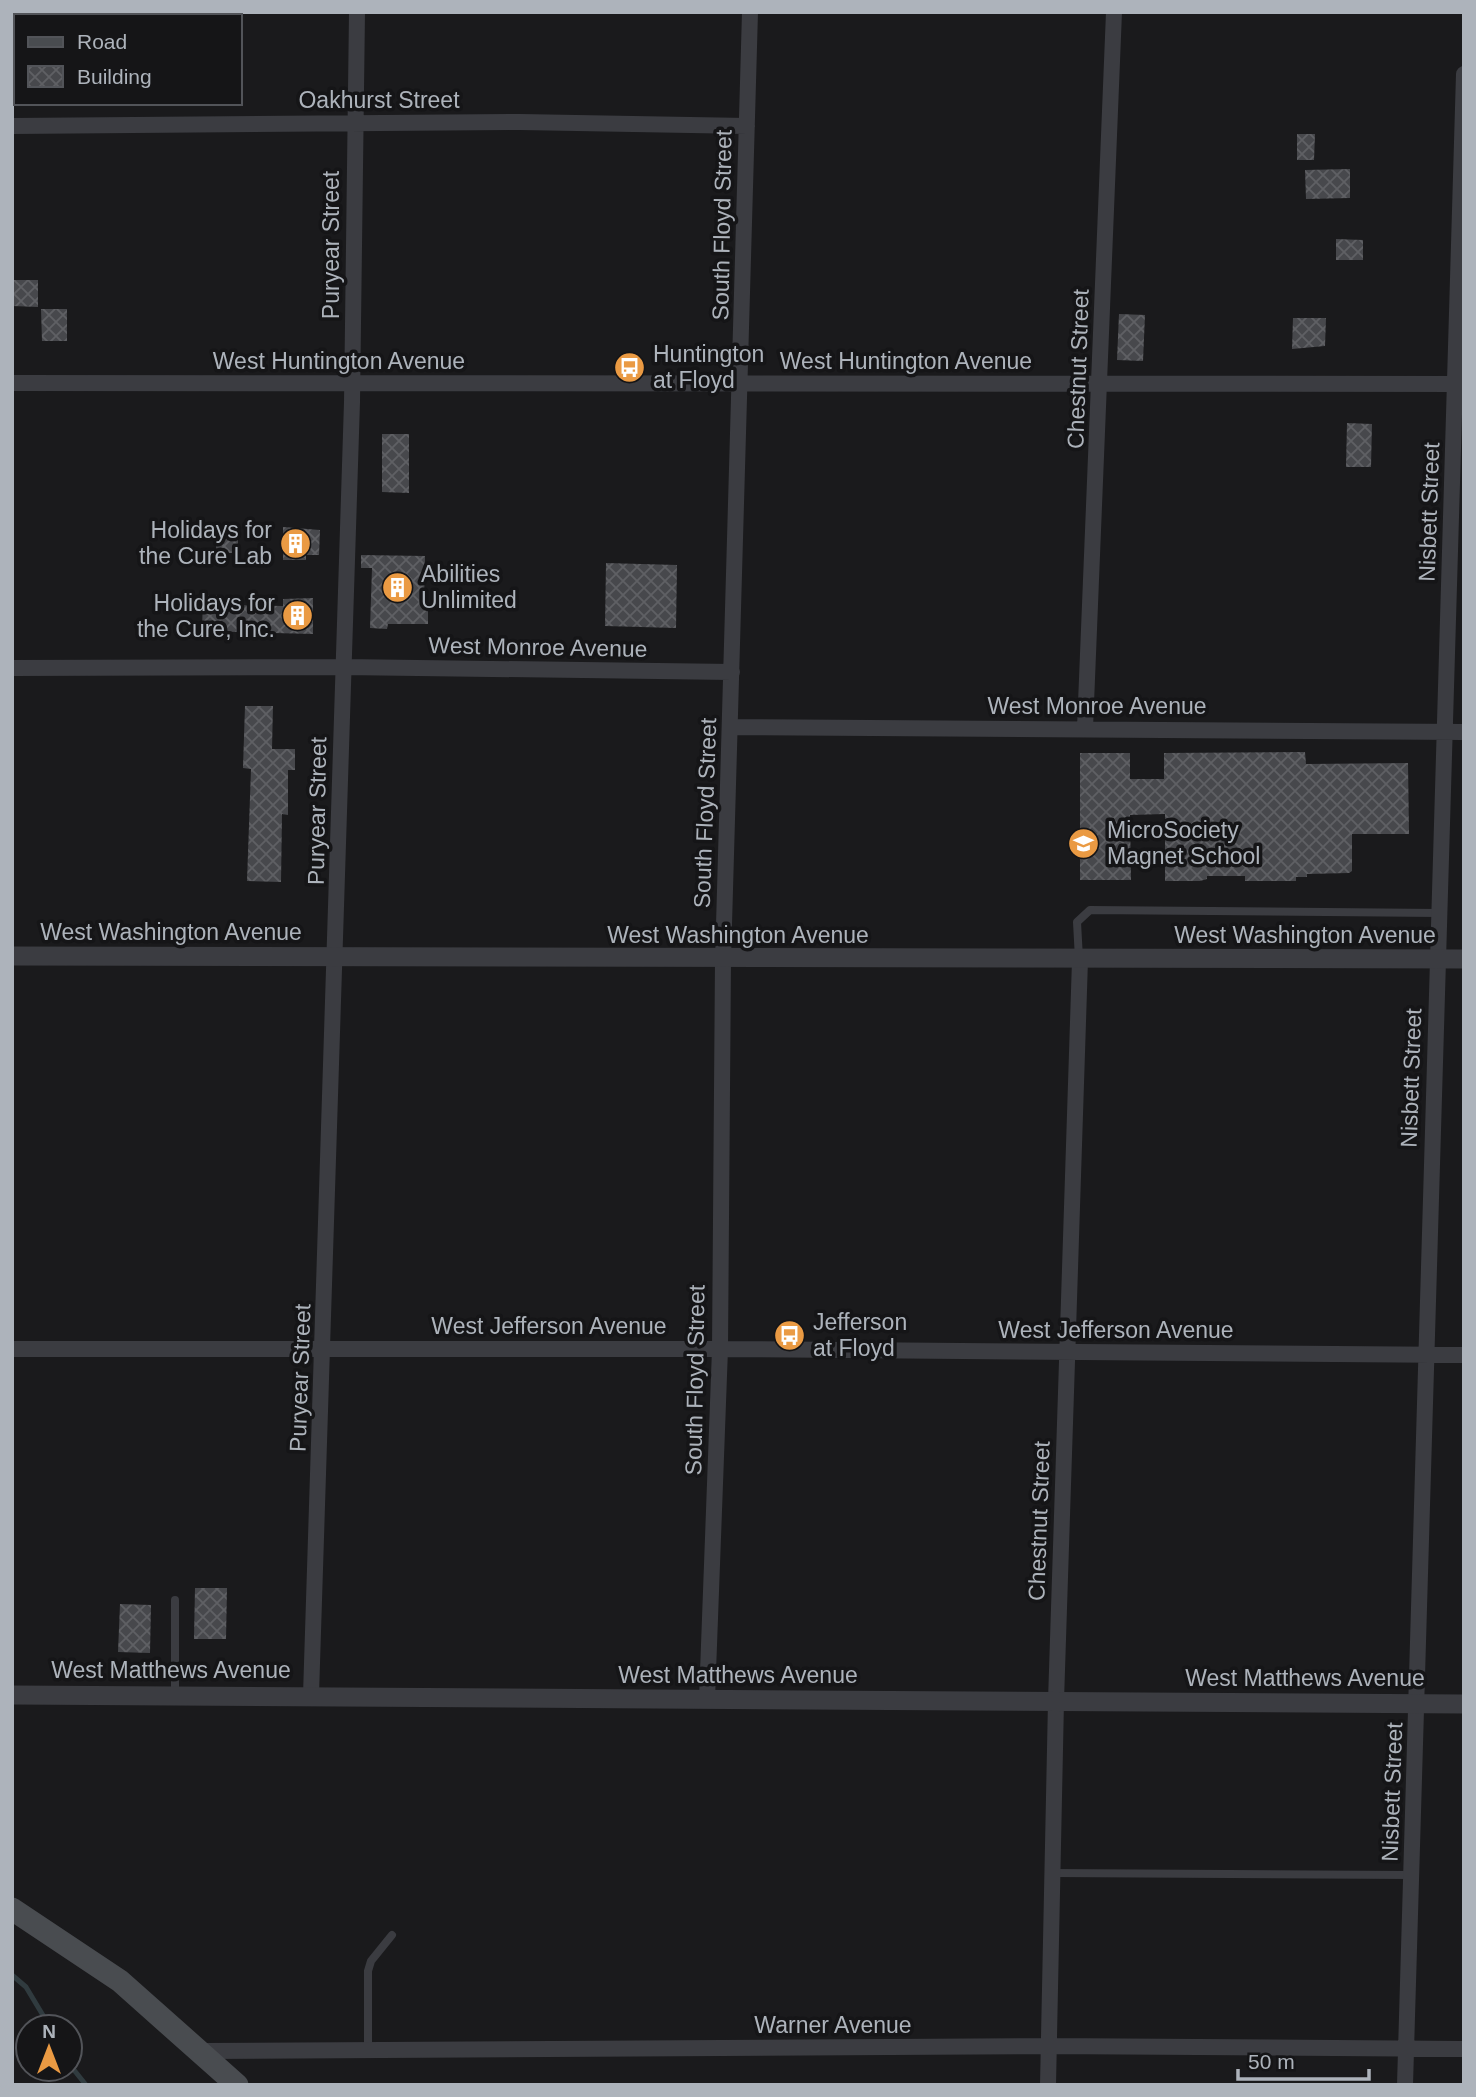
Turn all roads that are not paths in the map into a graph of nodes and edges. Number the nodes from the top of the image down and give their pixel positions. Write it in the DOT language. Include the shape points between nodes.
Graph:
graph roads {
  1 [pos="357,12"];
  2 [pos="750,12"];
  3 [pos="1114,12"];
  4 [pos="1464,74"];
  5 [pos="355,123"];
  6 [pos="12,126"];
  7 [pos="747,126"];
  8 [pos="12,383"];
  9 [pos="741,383"];
  10 [pos="353,384"];
  11 [pos="1100,384"];
  12 [pos="1460,384"];
  13 [pos="344,667"];
  14 [pos="12,668"];
  15 [pos="732,672"];
  16 [pos="731,727"];
  17 [pos="1085,728"];
  18 [pos="1445,731"];
  19 [pos="1464,732"];
  20 [pos="1439,914"];
  21 [pos="12,956"];
  22 [pos="337,956"];
  23 [pos="1438,959"];
  24 [pos="1464,959"];
  25 [pos="723,960"];
  26 [pos="1080,960"];
  27 [pos="12,1349"];
  28 [pos="324,1349"];
  29 [pos="720,1349"];
  30 [pos="1067,1352"];
  31 [pos="1424,1354"];
  32 [pos="1464,1354"];
  33 [pos="175,1600"];
  34 [pos="12,1695"];
  35 [pos="175,1695"];
  36 [pos="311,1695"];
  37 [pos="707,1699"];
  38 [pos="1056,1702"];
  39 [pos="1417,1703"];
  40 [pos="1464,1704"];
  41 [pos="1052,1872"];
  42 [pos="1412,1875"];
  43 [pos="12,1909"];
  44 [pos="392,1935"];
  45 [pos="1049,2046"];
  46 [pos="1406,2048"];
  47 [pos="1464,2049"];
  48 [pos="368,2050"];
  49 [pos="202,2052"];
  50 [pos="237,2085"];
  51 [pos="1048,2085"];
  52 [pos="1405,2085"];
  1 -- 5 [label="street, Puryear Street"];
  2 -- 7 [label="street, South Floyd Street"];
  3 -- 11 [label="street, Chestnut Street"];
  4 -- 12 [label="street, Nisbett Street"];
  5 -- 6 [label="street, Oakhurst Street"];
  5 -- 7 [label="street, Oakhurst Street"];
  5 -- 10 [label="street, Puryear Street"];
  7 -- 9 [label="street, South Floyd Street"];
  8 -- 10 [label="street, West Huntington Avenue"];
  9 -- 10 [label="street, West Huntington Avenue"];
  9 -- 11 [label="street, West Huntington Avenue"];
  9 -- 15 [label="street, South Floyd Street"];
  10 -- 13 [label="street, Puryear Street"];
  11 -- 12 [label="street, West Huntington Avenue"];
  11 -- 17 [label="street, Chestnut Street"];
  12 -- 18 [label="street, Nisbett Street"];
  13 -- 14 [label="street, West Monroe Avenue"];
  13 -- 15 [label="street, West Monroe Avenue"];
  13 -- 22 [label="street, Puryear Street"];
  15 -- 16 [label="street, South Floyd Street"];
  16 -- 17 [label="street, West Monroe Avenue"];
  16 -- 25 [label="street, South Floyd Street"];
  17 -- 18 [label="street, West Monroe Avenue"];
  18 -- 19 [label="street, West Monroe Avenue"];
  18 -- 20 [label="street, Nisbett Street"];
  20 -- 23 [label="street, Nisbett Street"];
  20 -- 26 [label="lane" via="1090,911 1077,922"];
  21 -- 22 [label="street, West Washington Avenue"];
  22 -- 25 [label="street, West Washington Avenue"];
  22 -- 28 [label="street, Puryear Street"];
  23 -- 24 [label="street, West Washington Avenue"];
  23 -- 26 [label="street, West Washington Avenue"];
  23 -- 31 [label="street, Nisbett Street"];
  25 -- 26 [label="street, West Washington Avenue"];
  25 -- 29 [label="street, South Floyd Street"];
  26 -- 30 [label="street, Chestnut Street"];
  27 -- 28 [label="street, West Jefferson Avenue"];
  28 -- 29 [label="street, West Jefferson Avenue"];
  28 -- 36 [label="street, Puryear Street"];
  29 -- 30 [label="street, West Jefferson Avenue"];
  29 -- 37 [label="street, South Floyd Street"];
  30 -- 31 [label="street, West Jefferson Avenue"];
  30 -- 38 [label="street, Chestnut Street"];
  31 -- 32 [label="street, West Jefferson Avenue"];
  31 -- 39 [label="street, Nisbett Street"];
  33 -- 35 [label="lane"];
  34 -- 35 [label="street, West Matthews Avenue"];
  35 -- 36 [label="street, West Matthews Avenue"];
  36 -- 37 [label="street, West Matthews Avenue"];
  37 -- 38 [label="street, West Matthews Avenue"];
  38 -- 39 [label="street, West Matthews Avenue"];
  38 -- 41 [label="street, Chestnut Street"];
  39 -- 40 [label="street, West Matthews Avenue"];
  39 -- 42 [label="street, Nisbett Street"];
  41 -- 42 [label="lane"];
  41 -- 45 [label="street, Chestnut Street"];
  42 -- 46 [label="street, Nisbett Street"];
  43 -- 49 [label="main road" via="120,1981"];
  44 -- 48 [label="lane" via="368,1971"];
  45 -- 46 [label="street, Warner Avenue"];
  45 -- 48 [label="street, Warner Avenue"];
  45 -- 51 [label="street, Chestnut Street"];
  46 -- 47 [label="street, Warner Avenue"];
  46 -- 52 [label="street, Nisbett Street"];
  48 -- 49 [label="street, Warner Avenue"];
  49 -- 50 [label="main road"];
}
